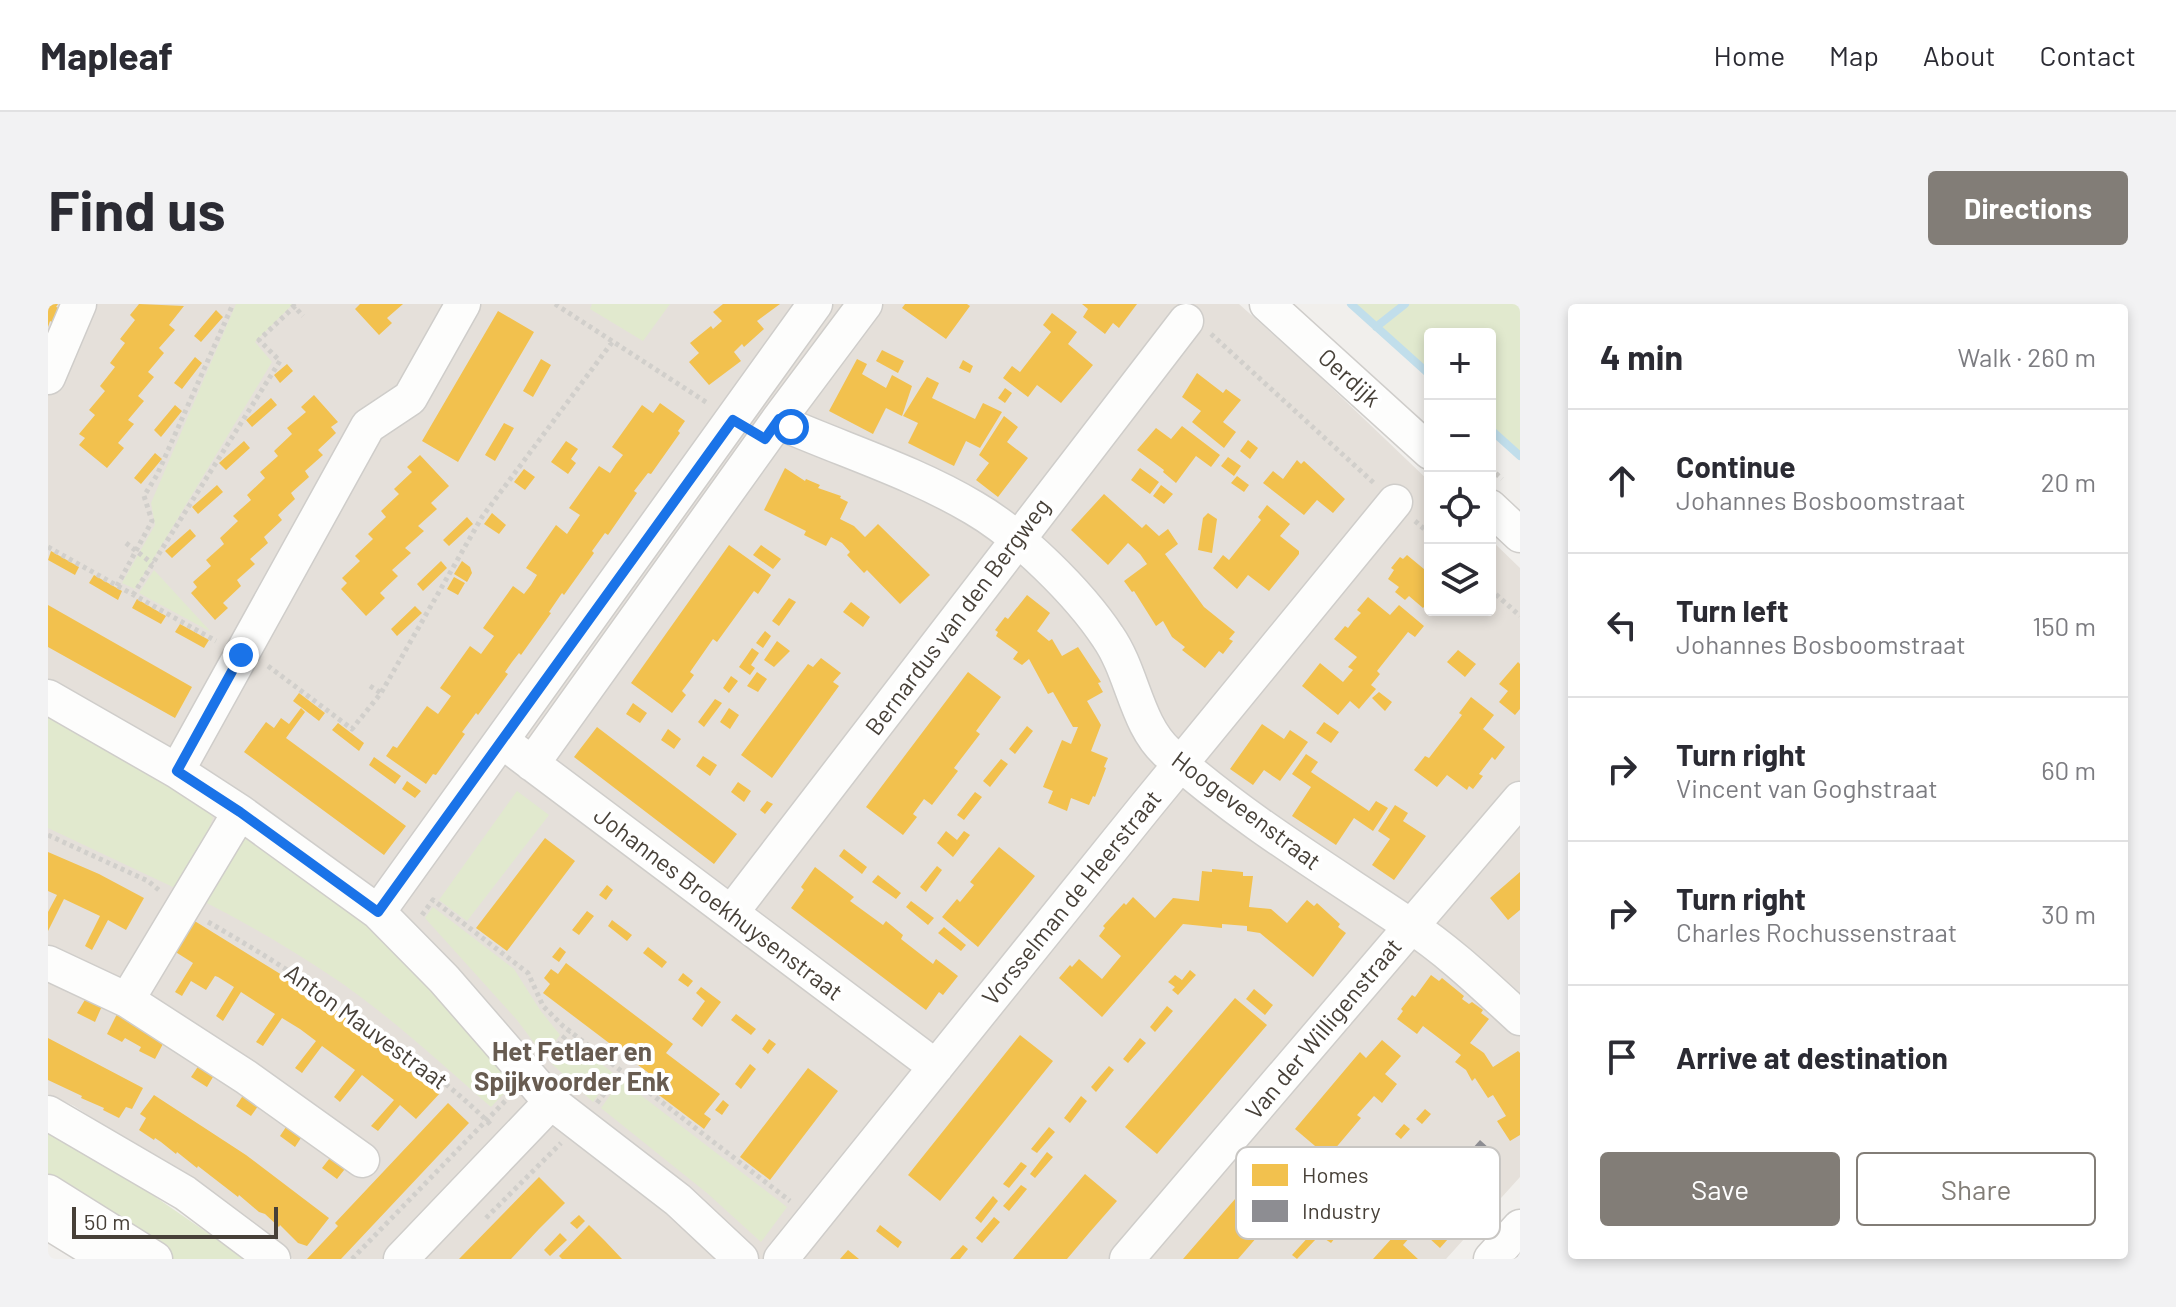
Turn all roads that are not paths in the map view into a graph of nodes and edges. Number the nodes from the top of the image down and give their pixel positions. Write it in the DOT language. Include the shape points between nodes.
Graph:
graph roads {
  1 [pos="79,304"];
  2 [pos="463,304"];
  3 [pos="815,304"];
  4 [pos="865,304"];
  5 [pos="1267,304"];
  6 [pos="1196,325"];
  7 [pos="48,377"];
  8 [pos="733,420"];
  9 [pos="772,429"];
  10 [pos="1424,447"];
  11 [pos="1395,502"];
  12 [pos="1496,513"];
  13 [pos="1520,535"];
  14 [pos="1016,539"];
  15 [pos="48,697"];
  16 [pos="501,741"];
  17 [pos="532,764"];
  18 [pos="1181,764"];
  19 [pos="177,771"];
  20 [pos="1520,799"];
  21 [pos="240,812"];
  22 [pos="378,912"];
  23 [pos="731,913"];
  24 [pos="1412,927"];
  25 [pos="48,963"];
  26 [pos="127,1000"];
  27 [pos="1520,1018"];
  28 [pos="936,1067"];
  29 [pos="551,1102"];
  30 [pos="48,1113"];
  31 [pos="362,1160"];
  32 [pos="48,1192"];
  33 [pos="48,1222"];
  34 [pos="1520,1227"];
  35 [pos="106,1258"];
  36 [pos="155,1259"];
  37 [pos="273,1259"];
  38 [pos="401,1259"];
  39 [pos="741,1259"];
  40 [pos="781,1259"];
  41 [pos="1127,1259"];
  42 [pos="1491,1259"];
  1 -- 7 [label="street"];
  2 -- 19 [label="street" via="410,398 368,426"];
  3 -- 8 [label="street"];
  4 -- 9 [label="street"];
  5 -- 10 [label="street, Oerdijk"];
  6 -- 14 [label="street, Bernardus van den Bergweg"];
  8 -- 9 [label="street, Hoogeveenstraat"];
  8 -- 16 [label="street"];
  9 -- 14 [label="street, Hoogeveenstraat" via="791,427 947,494"];
  9 -- 17 [label="street"];
  11 -- 18 [label="street, Vorsselman de Heerstraat"];
  12 -- 13 [label="street"];
  14 -- 18 [label="street, Hoogeveenstraat" via="1080,598 1130,677 1153,739"];
  14 -- 23 [label="street, Bernardus van den Bergweg"];
  15 -- 19 [label="street"];
  16 -- 17 [label="street, Johannes Broekhuysenstraat"];
  16 -- 22 [label="street"];
  17 -- 23 [label="street, Johannes Broekhuysenstraat"];
  18 -- 24 [label="street, Hoogeveenstraat" via="1262,829"];
  18 -- 28 [label="street, Vorsselman de Heerstraat"];
  19 -- 21 [label="street"];
  20 -- 24 [label="street, Van der Willigenstraat"];
  21 -- 22 [label="street"];
  21 -- 26 [label="street"];
  22 -- 29 [label="street"];
  23 -- 28 [label="street, Johannes Broekhuysenstraat"];
  24 -- 27 [label="street, Hoogeveenstraat"];
  24 -- 41 [label="street, Van der Willigenstraat"];
  25 -- 26 [label="street"];
  26 -- 31 [label="street"];
  28 -- 40 [label="street, Vorsselman de Heerstraat"];
  29 -- 38 [label="street"];
  29 -- 39 [label="street" via="678,1200"];
  30 -- 37 [label="street" via="185,1193"];
  32 -- 36 [label="street"];
  33 -- 35 [label="street"];
  34 -- 42 [label="street"];
}
